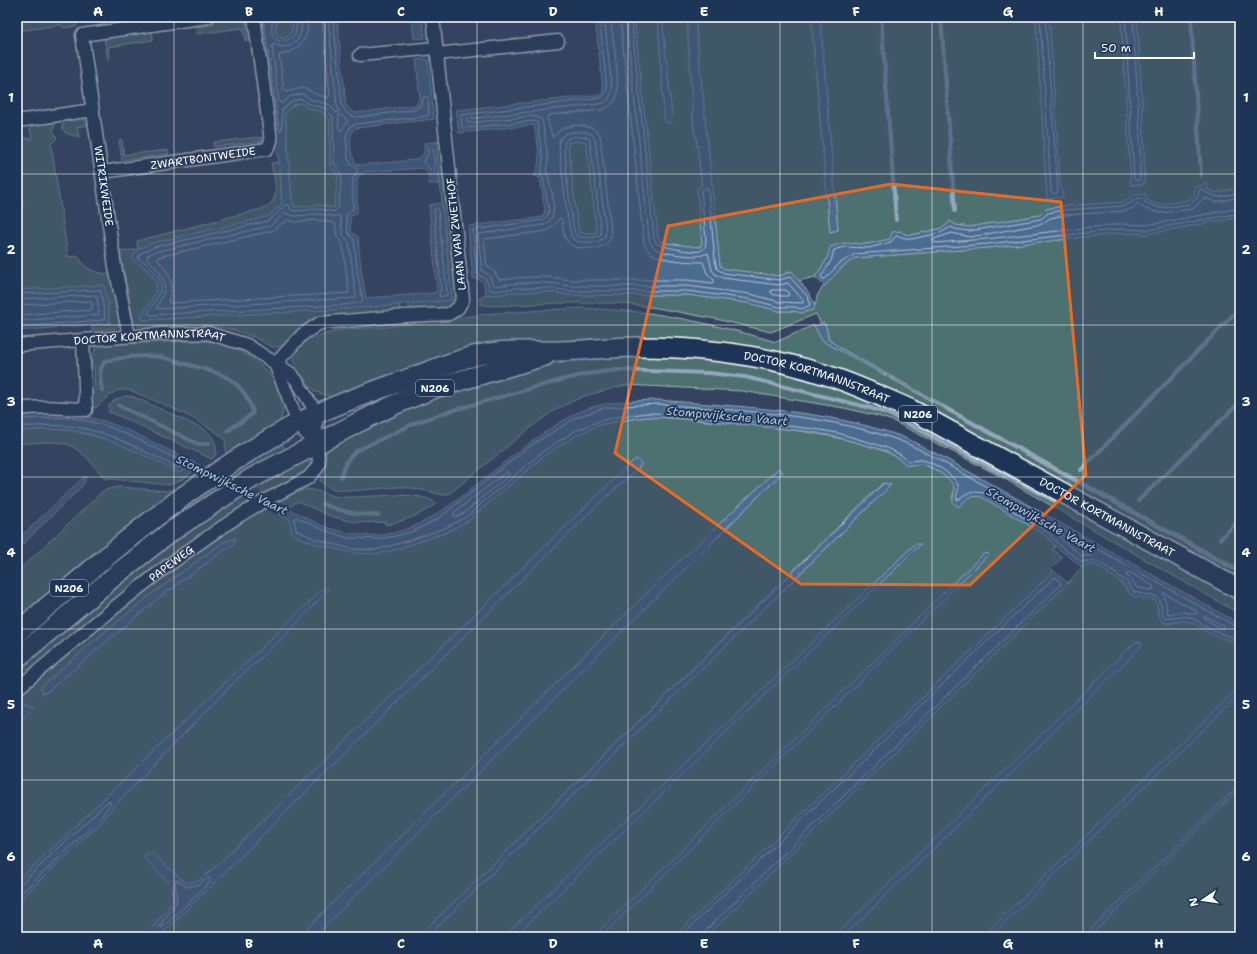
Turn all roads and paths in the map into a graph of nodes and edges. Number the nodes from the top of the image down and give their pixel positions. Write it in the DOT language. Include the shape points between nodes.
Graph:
graph roads {
  1 [pos="208,17"];
  2 [pos="254,17"];
  3 [pos="433,17"];
  4 [pos="558,41"];
  5 [pos="437,51"];
  6 [pos="360,55"];
  7 [pos="93,110"];
  8 [pos="17,121"];
  9 [pos="102,172"];
  10 [pos="129,336"];
  11 [pos="84,341"];
  12 [pos="17,345"];
  13 [pos="562,351"];
  14 [pos="275,364"];
  15 [pos="17,409"];
  16 [pos="317,414"];
  17 [pos="298,424"];
  18 [pos="315,444"];
  19 [pos="1240,590"];
  20 [pos="17,633"];
  21 [pos="17,658"];
  22 [pos="17,689"];
  1 -- 7 [label="street, WITRIKWEIDE" via="82,36"];
  2 -- 9 [label="street, ZWARTBONTWEIDE" via="271,141 267,148"];
  3 -- 5 [label="street, LAAN VAN ZWETHOF"];
  4 -- 5 [label="street"];
  5 -- 6 [label="street"];
  5 -- 14 [label="street, LAAN VAN ZWETHOF" via="463,299 458,308 449,314 320,323 303,334"];
  7 -- 8 [label="street"];
  7 -- 9 [label="street, WITRIKWEIDE"];
  9 -- 10 [label="street, WITRIKWEIDE" via="115,267"];
  10 -- 11 [label="street, DOCTOR KORTMANNSTRAAT"];
  10 -- 14 [label="street, DOCTOR KORTMANNSTRAAT" via="208,333 247,344"];
  11 -- 12 [label="street, DOCTOR KORTMANNSTRAAT"];
  11 -- 15 [label="street" via="86,410 59,407"];
  13 -- 16 [label="main road, DOCTOR KORTMANNSTRAAT / N206" via="514,350 475,355"];
  13 -- 18 [label="main road, DOCTOR KORTMANNSTRAAT / N206" via="435,388"];
  13 -- 19 [label="main road, DOCTOR KORTMANNSTRAAT / N206" via="637,347 715,351 775,361 866,389 910,409"];
  14 -- 16 [label="street, DOCTOR KORTMANNSTRAAT" via="290,373 297,381"];
  14 -- 17 [label="street"];
  16 -- 17 [label="main road, DOCTOR KORTMANNSTRAAT / N206"];
  16 -- 18 [label="street"];
  17 -- 18 [label="street"];
  17 -- 20 [label="main road, N206" via="226,465 205,480 121,544"];
  18 -- 21 [label="main road, N206" via="252,478 169,533"];
  18 -- 22 [label="street, PAPEWEG" via="319,458 316,469 308,478 234,519 172,562"];
}
